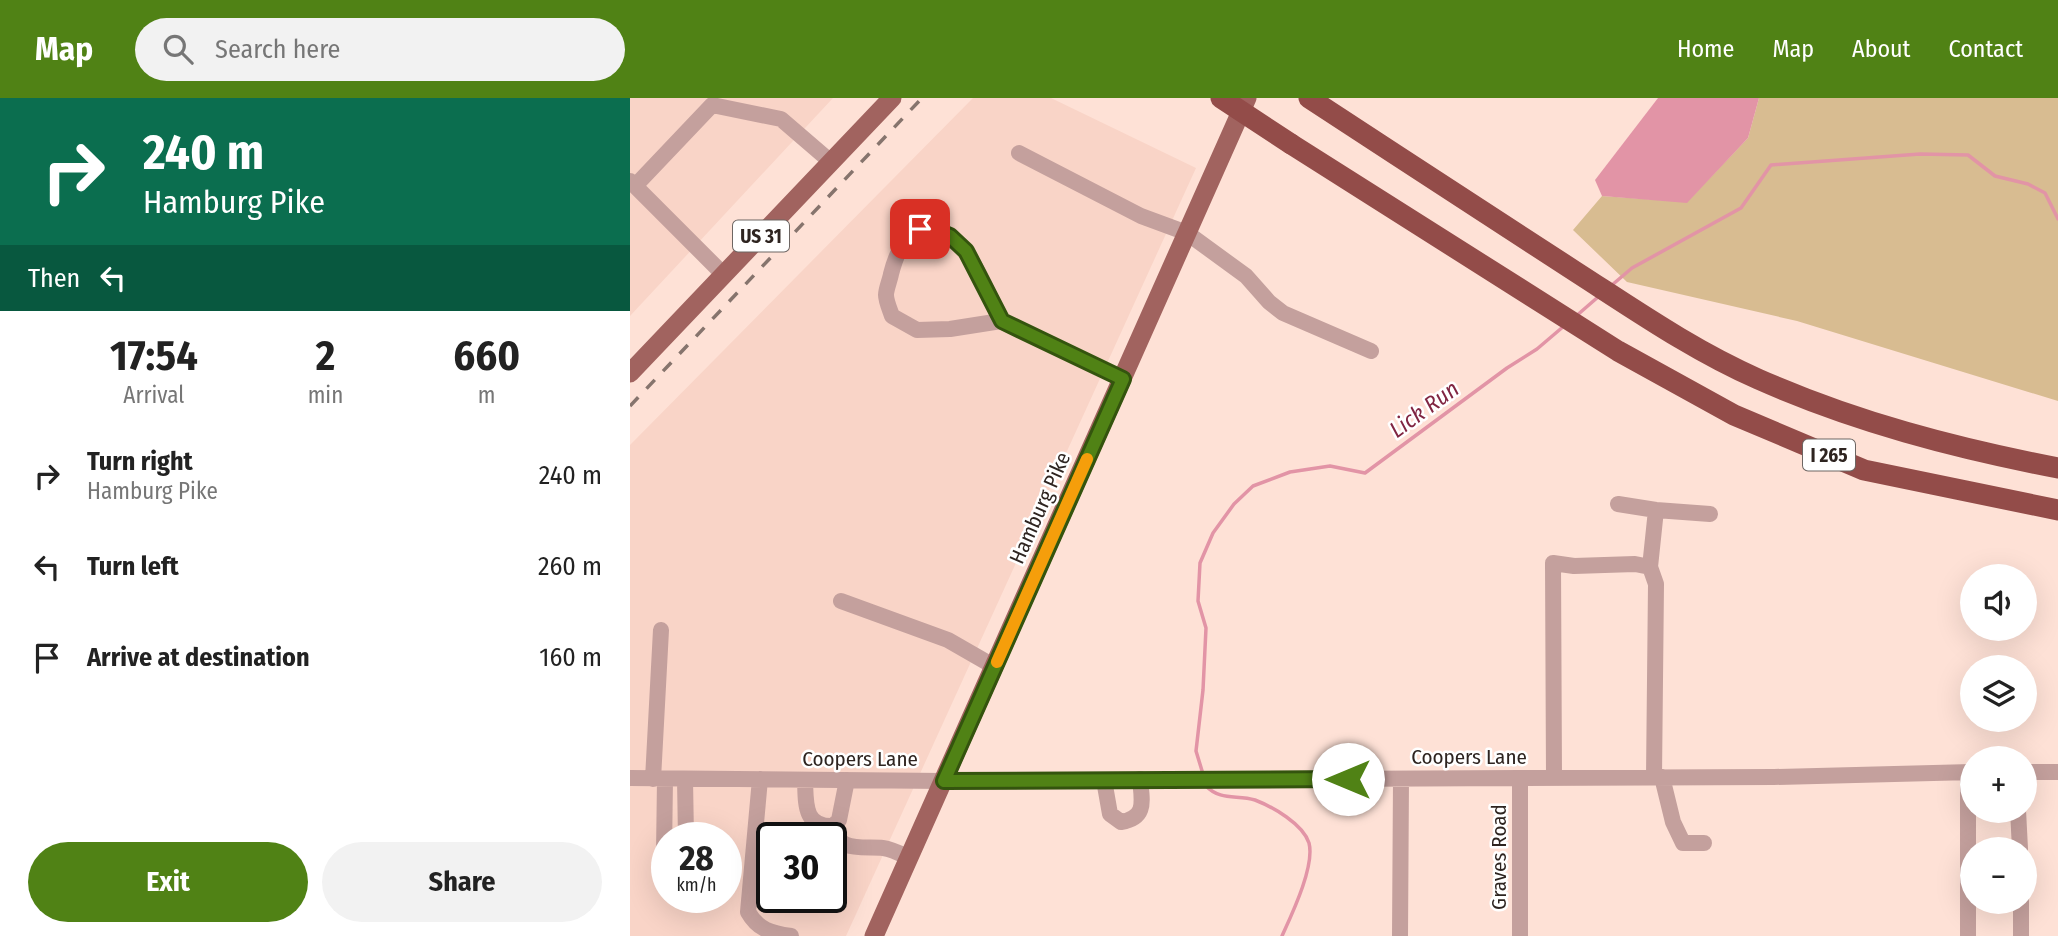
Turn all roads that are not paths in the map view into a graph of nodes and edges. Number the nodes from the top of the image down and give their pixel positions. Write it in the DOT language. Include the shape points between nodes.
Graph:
graph roads {
  1 [pos="892,98"];
  2 [pos="1221,98"];
  3 [pos="1247,98"];
  4 [pos="1310,99"];
  5 [pos="1019,153"];
  6 [pos="831,162"];
  7 [pos="633,183"];
  8 [pos="1187,233"];
  9 [pos="724,275"];
  10 [pos="1002,321"];
  11 [pos="1371,351"];
  12 [pos="630,373"];
  13 [pos="1123,379"];
  14 [pos="2058,468"];
  15 [pos="1618,504"];
  16 [pos="1656,510"];
  17 [pos="2058,510"];
  18 [pos="1710,514"];
  19 [pos="1650,567"];
  20 [pos="841,601"];
  21 [pos="661,630"];
  22 [pos="995,667"];
  23 [pos="1960,772"];
  24 [pos="2037,772"];
  25 [pos="2058,772"];
  26 [pos="1658,777"];
  27 [pos="1520,778"];
  28 [pos="1554,778"];
  29 [pos="630,779"];
  30 [pos="659,779"];
  31 [pos="685,779"];
  32 [pos="760,779"];
  33 [pos="1104,779"];
  34 [pos="1140,779"];
  35 [pos="1401,779"];
  36 [pos="805,780"];
  37 [pos="847,780"];
  38 [pos="944,781"];
  39 [pos="662,822"];
  40 [pos="686,822"];
  41 [pos="816,822"];
  42 [pos="837,822"];
  43 [pos="1970,823"];
  44 [pos="1704,843"];
  45 [pos="847,844"];
  46 [pos="909,858"];
  47 [pos="2021,914"];
  48 [pos="791,936"];
  49 [pos="874,936"];
  50 [pos="1400,936"];
  51 [pos="1520,936"];
  52 [pos="1969,936"];
  53 [pos="2021,936"];
  1 -- 6 [label="main road, US 31"];
  2 -- 17 [label="highway, I 265, bridge" via="1618,351 1734,415 1864,470"];
  3 -- 8 [label="main road, Hamburg Pike"];
  4 -- 14 [label="highway, I 265" via="1638,312 1756,379 1885,427"];
  5 -- 8 [label="street" via="1141,216"];
  6 -- 7 [label="street" via="781,118 712,105"];
  6 -- 9 [label="main road, US 31"];
  7 -- 9 [label="street"];
  8 -- 11 [label="street" via="1246,276 1283,313"];
  8 -- 13 [label="main road, Hamburg Pike"];
  9 -- 12 [label="main road, US 31"];
  10 -- 10 [label="street" via="917,330 891,316 886,295 896,255 907,235 931,228 950,236 966,251"];
  10 -- 13 [label="street"];
  13 -- 22 [label="main road, Hamburg Pike"];
  15 -- 16 [label="street"];
  16 -- 18 [label="street"];
  16 -- 19 [label="street"];
  19 -- 26 [label="street" via="1656,584"];
  19 -- 28 [label="street" via="1553,563"];
  20 -- 22 [label="street" via="948,640"];
  21 -- 30 [label="street"];
  22 -- 38 [label="main road, Hamburg Pike"];
  23 -- 26 [label="street, Coopers Lane"];
  24 -- 25 [label="street"];
  26 -- 28 [label="street, Coopers Lane"];
  26 -- 44 [label="street" via="1683,843"];
  27 -- 28 [label="street, Coopers Lane"];
  27 -- 35 [label="street, Coopers Lane"];
  27 -- 51 [label="street, Graves Road"];
  29 -- 30 [label="street, Coopers Lane"];
  30 -- 31 [label="street, Coopers Lane"];
  30 -- 39 [label="street"];
  31 -- 32 [label="street, Coopers Lane"];
  31 -- 40 [label="street"];
  32 -- 36 [label="street, Coopers Lane"];
  32 -- 48 [label="street" via="748,912 754,923 768,932"];
  33 -- 34 [label="street, Coopers Lane"];
  33 -- 34 [label="street" via="1110,814 1121,822 1139,814"];
  33 -- 38 [label="street, Coopers Lane"];
  34 -- 35 [label="street, Coopers Lane"];
  35 -- 50 [label="street"];
  36 -- 37 [label="street, Coopers Lane"];
  36 -- 41 [label="street" via="807,814"];
  37 -- 38 [label="street, Coopers Lane"];
  37 -- 42 [label="street"];
  38 -- 46 [label="main road, Hamburg Pike"];
  43 -- 52 [label="street"];
  45 -- 46 [label="street" via="884,848"];
  46 -- 49 [label="main road, Hamburg Pike"];
  47 -- 53 [label="street"];
}
